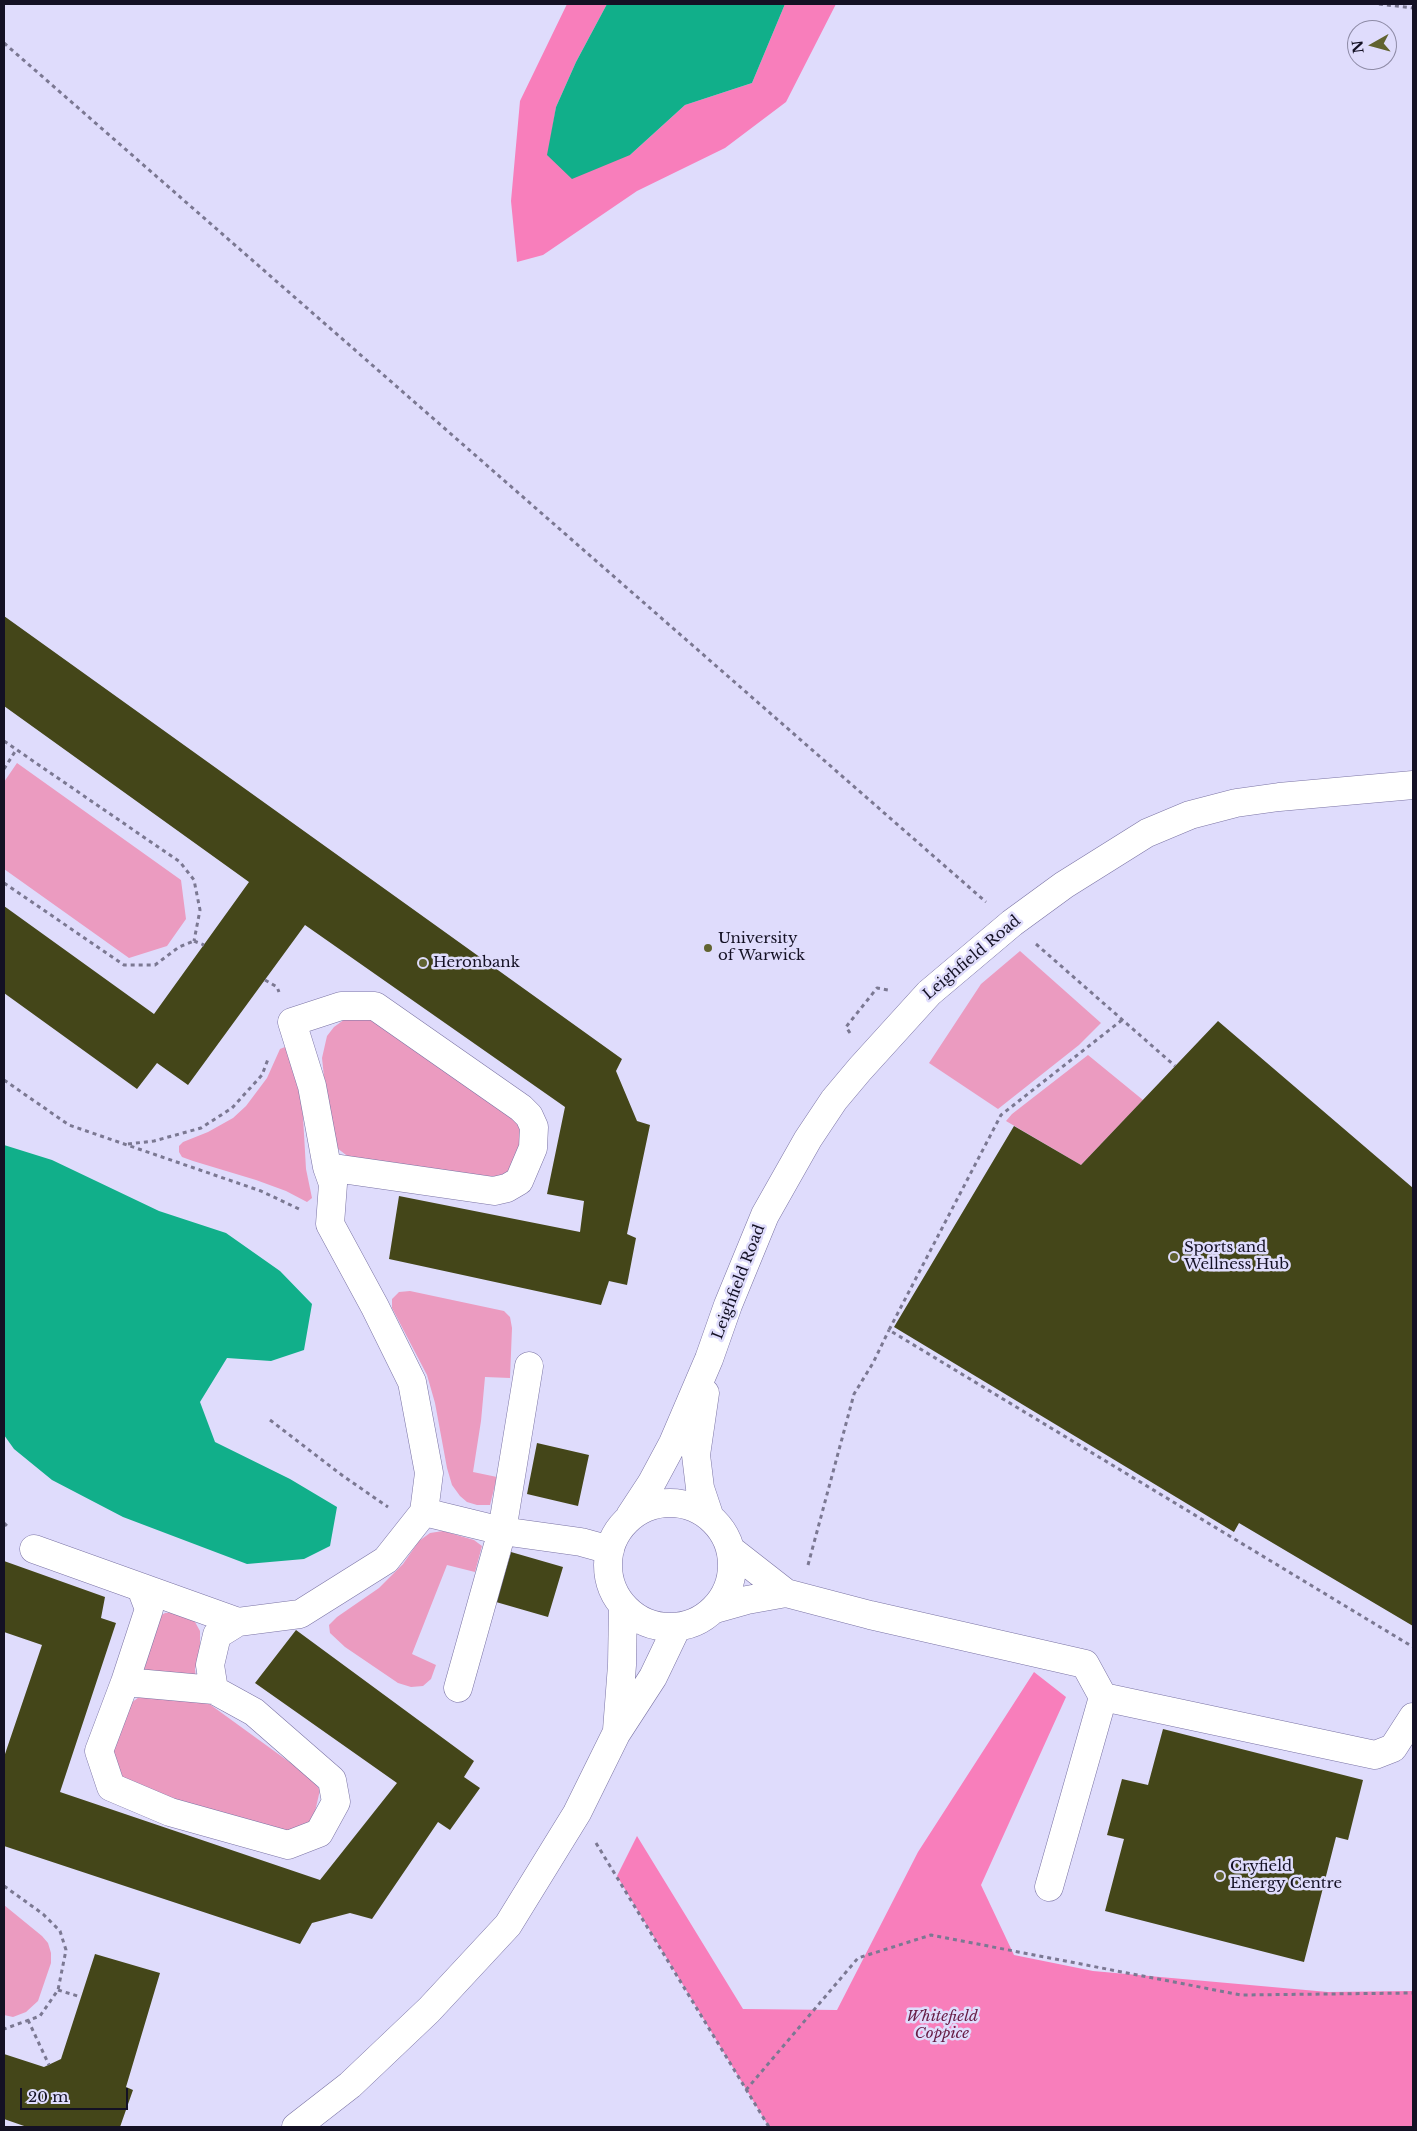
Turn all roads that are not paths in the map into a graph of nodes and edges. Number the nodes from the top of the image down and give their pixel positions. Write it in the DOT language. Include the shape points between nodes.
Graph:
graph roads {
  1 [pos="1413,785"];
  2 [pos="327,1167"];
  3 [pos="709,1359"];
  4 [pos="529,1366"];
  5 [pos="708,1515"];
  6 [pos="630,1516"];
  7 [pos="419,1518"];
  8 [pos="502,1531"];
  9 [pos="34,1550"];
  10 [pos="610,1550"];
  11 [pos="731,1550"];
  12 [pos="141,1588"];
  13 [pos="786,1593"];
  14 [pos="623,1606"];
  15 [pos="714,1609"];
  16 [pos="238,1622"];
  17 [pos="677,1627"];
  18 [pos="125,1682"];
  19 [pos="458,1688"];
  20 [pos="214,1690"];
  21 [pos="1103,1697"];
  22 [pos="1413,1717"];
  23 [pos="616,1734"];
  24 [pos="1049,1887"];
  25 [pos="296,2127"];
  1 -- 3 [label="lane, Leighfield Road" via="1279,797 1236,803 1190,815 1125,846 1012,923 929,993 866,1061 829,1108 765,1215"];
  2 -- 2 [label="lane" via="494,1191 519,1181 533,1148 534,1127 522,1108 375,1006 341,1006 292,1022 312,1086"];
  2 -- 7 [label="lane" via="333,1184 330,1224 412,1382 429,1473"];
  3 -- 5 [label="lane" via="696,1455 700,1488"];
  3 -- 6 [label="lane" via="672,1443"];
  4 -- 8 [label="lane"];
  5 -- 6 [label="lane" via="690,1505 669,1502 649,1506"];
  5 -- 11 [label="lane" via="722,1531"];
  6 -- 10 [label="lane" via="617,1532"];
  7 -- 8 [label="lane"];
  7 -- 16 [label="lane" via="386,1560 300,1614"];
  8 -- 10 [label="lane" via="581,1542"];
  8 -- 19 [label="lane"];
  9 -- 12 [label="lane"];
  10 -- 14 [label="lane" via="608,1570 612,1589"];
  11 -- 13 [label="lane"];
  11 -- 15 [label="lane" via="732,1571 726,1592"];
  12 -- 16 [label="lane"];
  12 -- 18 [label="lane" via="149,1608"];
  13 -- 15 [label="lane"];
  13 -- 21 [label="lane" via="1085,1664"];
  14 -- 17 [label="lane" via="638,1619 657,1626"];
  14 -- 23 [label="lane"];
  15 -- 17 [label="lane" via="697,1621"];
  16 -- 20 [label="lane" via="217,1635 210,1665"];
  17 -- 23 [label="lane" via="654,1677"];
  18 -- 20 [label="lane"];
  18 -- 20 [label="lane" via="99,1751 111,1787 170,1812 288,1845 319,1833 336,1802 332,1780 254,1712"];
  21 -- 22 [label="lane" via="1375,1755 1393,1748"];
  21 -- 24 [label="lane"];
  23 -- 25 [label="lane" via="577,1813 508,1925 422,2017 350,2085"];
}
